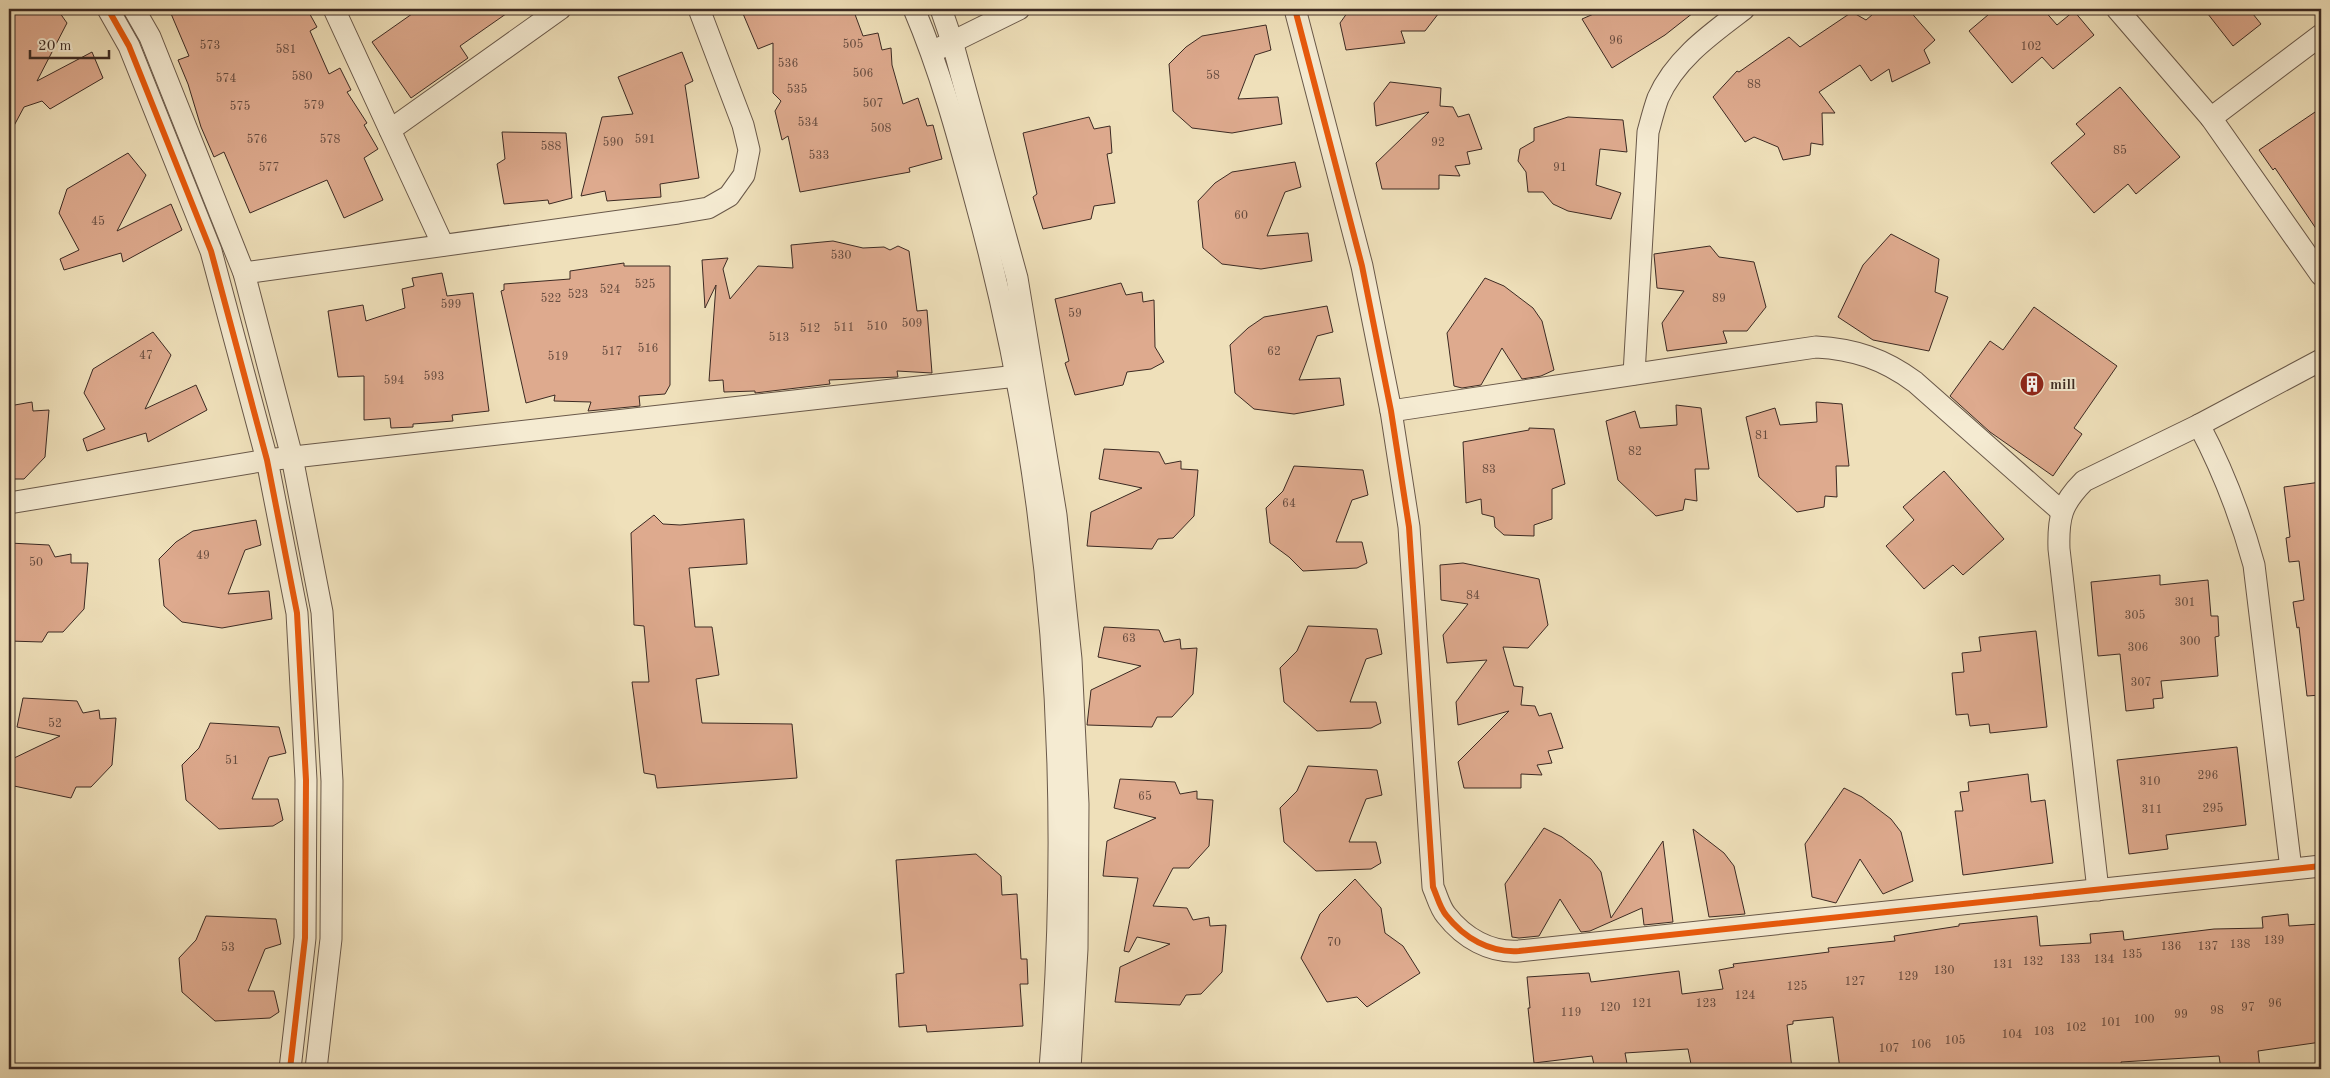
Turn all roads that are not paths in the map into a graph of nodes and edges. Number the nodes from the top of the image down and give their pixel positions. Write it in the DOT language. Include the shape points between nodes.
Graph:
graph roads {
  1 [pos="108,9"];
  2 [pos="134,9"];
  3 [pos="334,9"];
  4 [pos="560,9"];
  5 [pos="699,9"];
  6 [pos="942,9"];
  7 [pos="1018,9"];
  8 [pos="1295,9"];
  9 [pos="1744,9"];
  10 [pos="2117,9"];
  11 [pos="916,14"];
  12 [pos="2321,35"];
  13 [pos="952,42"];
  14 [pos="930,52"];
  15 [pos="2211,118"];
  16 [pos="390,130"];
  17 [pos="442,245"];
  18 [pos="244,273"];
  19 [pos="2321,275"];
  20 [pos="2321,360"];
  21 [pos="1634,374"];
  22 [pos="1017,376"];
  23 [pos="1391,411"];
  24 [pos="2199,425"];
  25 [pos="292,457"];
  26 [pos="267,460"];
  27 [pos="9,503"];
  28 [pos="2061,512"];
  29 [pos="2321,866"];
  30 [pos="2292,869"];
  31 [pos="2098,890"];
  32 [pos="290,1069"];
  33 [pos="316,1069"];
  34 [pos="1050,1069"];
  35 [pos="1070,1069"];
  1 -- 26 [label="street" via="130,46 211,251"];
  2 -- 18 [label="street" via="150,37"];
  3 -- 16 [label="street"];
  4 -- 16 [label="street"];
  5 -- 17 [label="street" via="743,125 748,150 744,175 729,196 708,208 678,214"];
  6 -- 11 [label="street"];
  6 -- 13 [label="street"];
  7 -- 13 [label="street"];
  8 -- 23 [label="street" via="1362,266"];
  9 -- 21 [label="street" via="1702,41 1677,67 1658,98 1648,132"];
  10 -- 15 [label="street"];
  11 -- 14 [label="street"];
  12 -- 15 [label="street"];
  13 -- 14 [label="street"];
  13 -- 35 [label="street" via="1017,278 1056,515 1071,659 1078,804 1077,950"];
  14 -- 22 [label="street" via="999,284"];
  15 -- 19 [label="street"];
  16 -- 17 [label="street"];
  17 -- 18 [label="street"];
  18 -- 25 [label="street"];
  20 -- 24 [label="street"];
  21 -- 23 [label="street"];
  21 -- 28 [label="street" via="1816,347 1868,355 1893,366 1915,382"];
  22 -- 25 [label="street"];
  22 -- 34 [label="street" via="1036,498 1050,622 1058,746 1060,870"];
  23 -- 31 [label="street" via="1409,528 1433,887 1445,914 1465,935 1505,952"];
  24 -- 28 [label="street" via="2084,482 2070,495"];
  24 -- 30 [label="street" via="2226,478 2254,565"];
  25 -- 26 [label="street"];
  25 -- 33 [label="street" via="322,612 332,781 331,939"];
  26 -- 27 [label="street"];
  26 -- 32 [label="street" via="297,613 306,780 305,938"];
  28 -- 31 [label="street" via="2060,549"];
  29 -- 30 [label="street"];
  30 -- 31 [label="street"];
}
